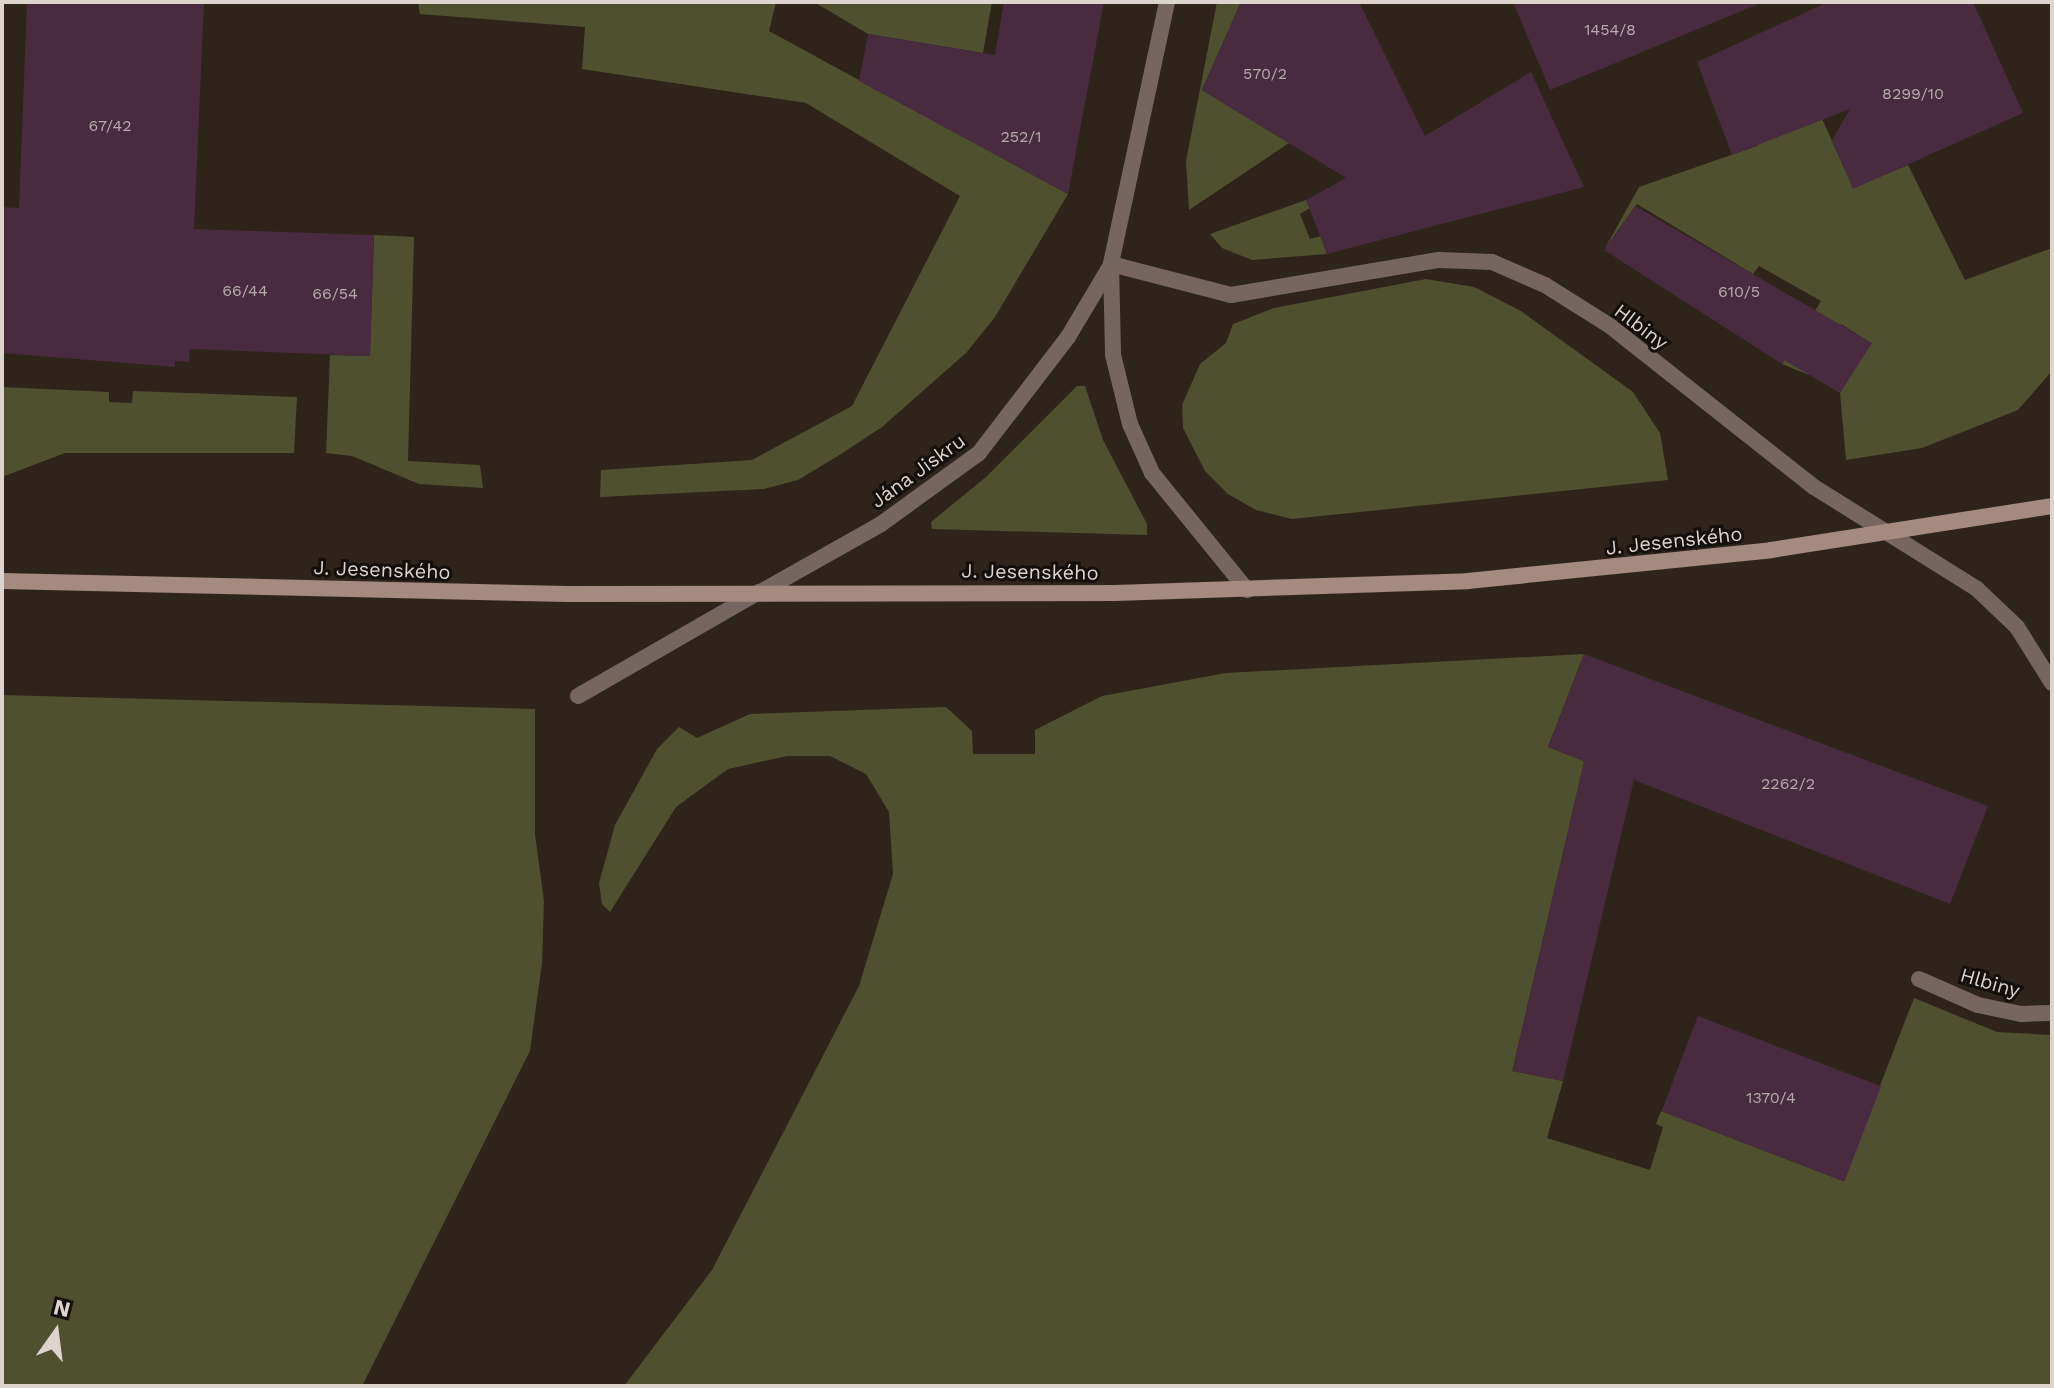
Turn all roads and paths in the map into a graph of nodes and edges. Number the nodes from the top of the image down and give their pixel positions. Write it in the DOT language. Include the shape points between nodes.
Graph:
graph roads {
  1 [pos="1167,2"];
  2 [pos="1111,264"];
  3 [pos="2052,506"];
  4 [pos="2,581"];
  5 [pos="764,590"];
  6 [pos="1247,590"];
  7 [pos="2050,676"];
  8 [pos="578,696"];
  9 [pos="1919,979"];
  10 [pos="2052,1013"];
  1 -- 2 [label="street, Jána Jiskru"];
  2 -- 5 [label="street, Jána Jiskru" via="1068,337 979,453 881,524"];
  2 -- 6 [label="street, Jána Jiskru" via="1113,355 1130,424 1152,473 1184,519"];
  2 -- 7 [label="street, Hlbiny" via="1231,295 1439,260 1492,262 1545,285 1610,326 1814,487 1977,589 2017,627"];
  3 -- 6 [label="street, J. Jesenského, bridge" via="1771,550 1468,581"];
  4 -- 5 [label="street, J. Jesenského" via="469,593"];
  5 -- 6 [label="street, J. Jesenského"];
  5 -- 8 [label="street, Jána Jiskru"];
  9 -- 10 [label="street, Hlbiny" via="1978,1005 2021,1014"];
}
